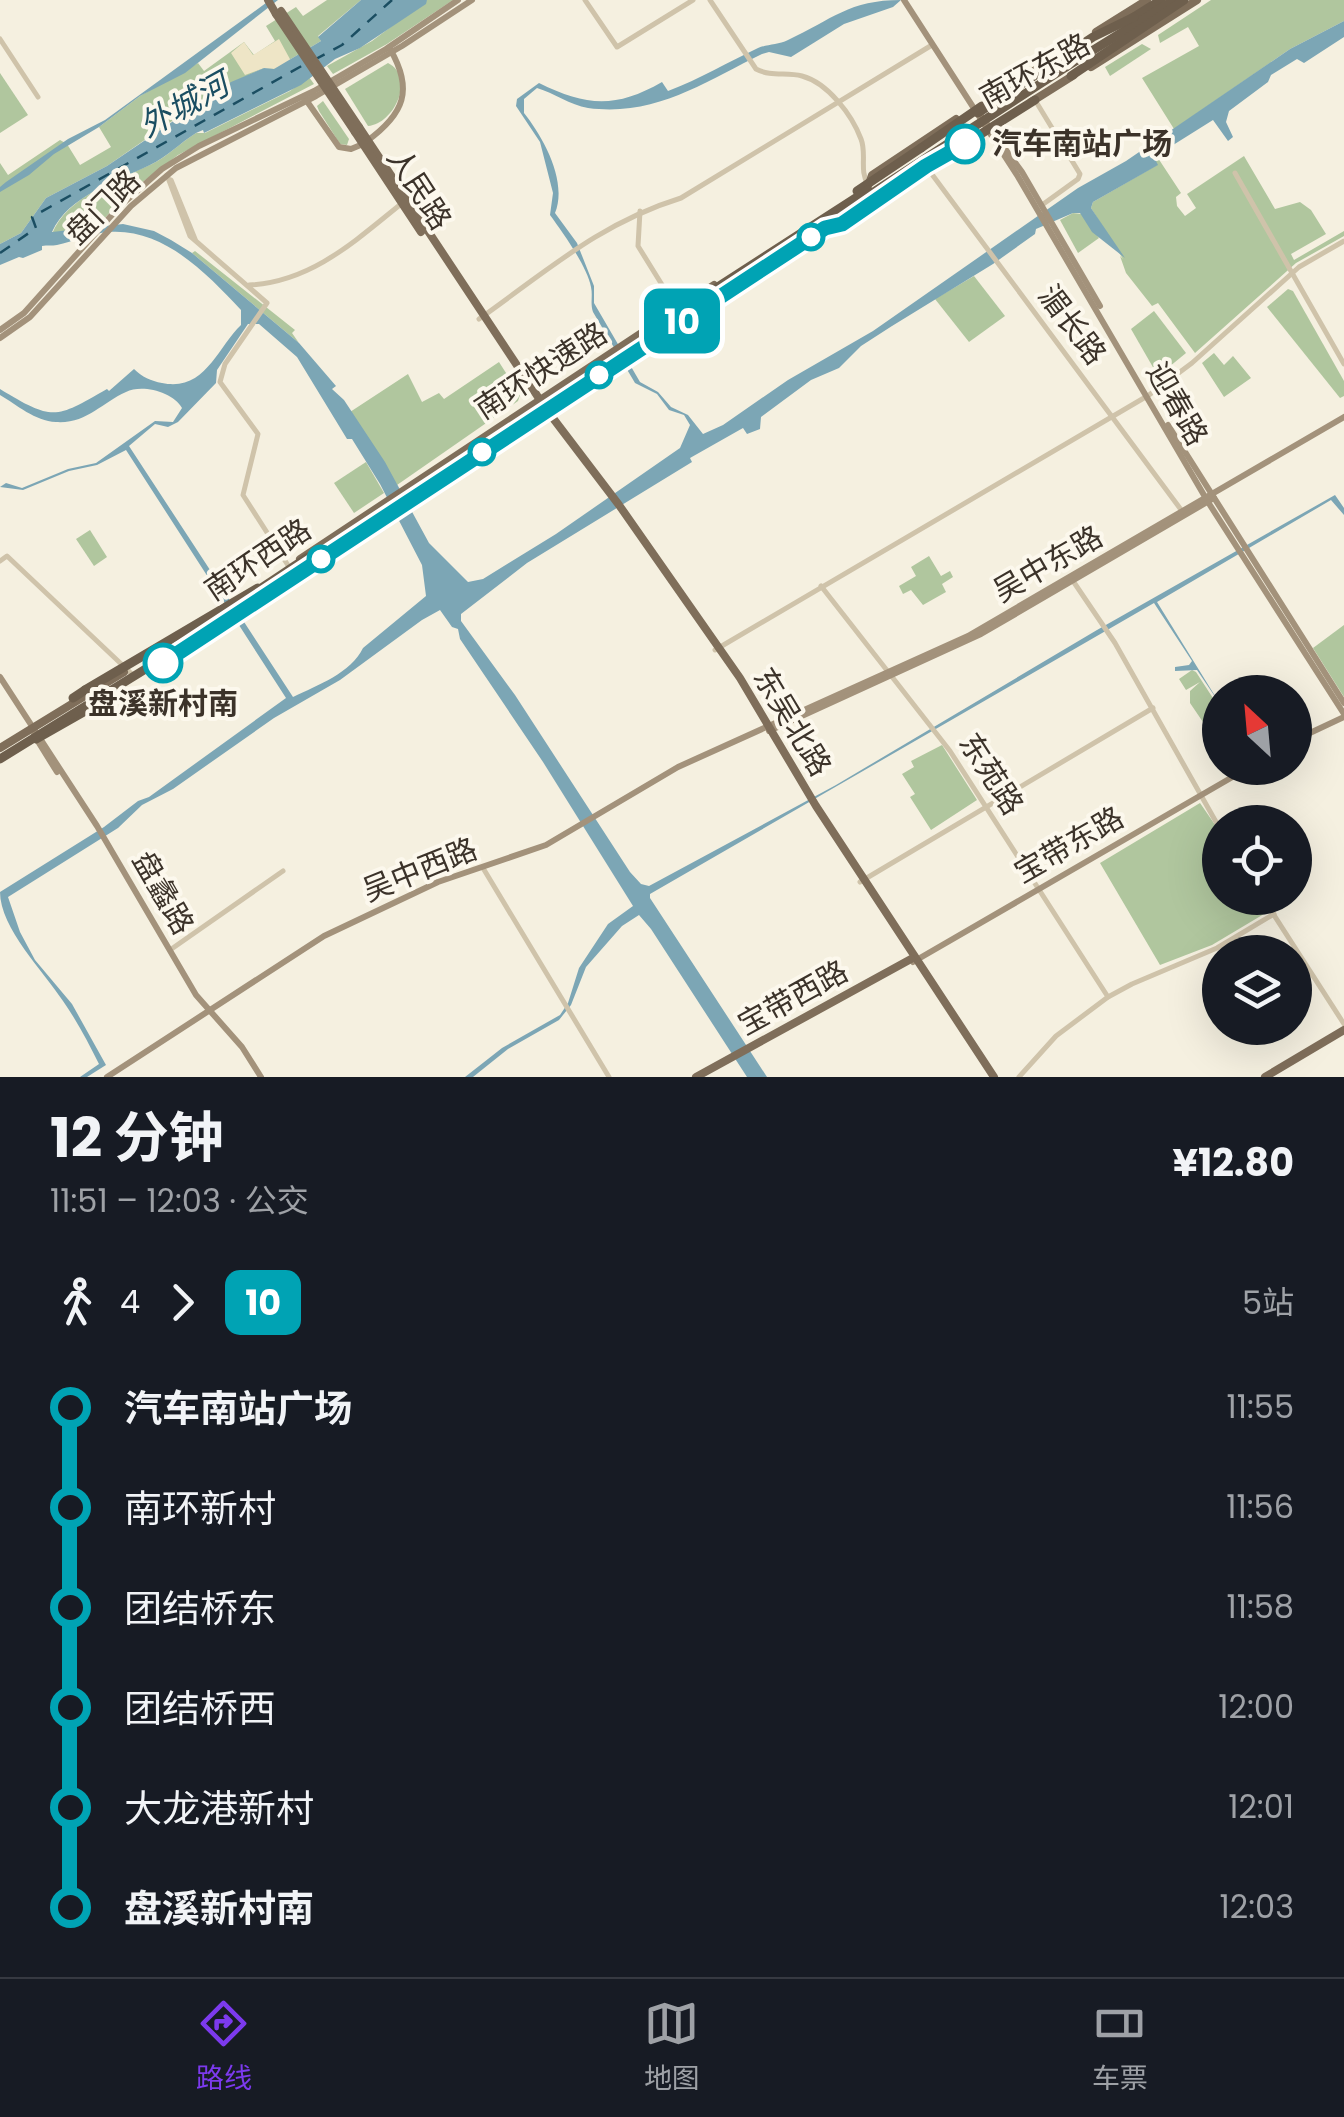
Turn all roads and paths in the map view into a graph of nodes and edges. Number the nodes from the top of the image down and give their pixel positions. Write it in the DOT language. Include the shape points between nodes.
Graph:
graph roads {
  1 [pos="458,0"];
  2 [pos="472,0"];
  3 [pos="585,0"];
  4 [pos="693,0"];
  5 [pos="710,0"];
  6 [pos="906,0"];
  7 [pos="1158,0"];
  8 [pos="1197,0"];
  9 [pos="1178,1"];
  10 [pos="275,6"];
  11 [pos="1135,6"];
  12 [pos="1110,29"];
  13 [pos="0,39"];
  14 [pos="934,44"];
  15 [pos="390,50"];
  16 [pos="1067,69"];
  17 [pos="1030,73"];
  18 [pos="38,96"];
  19 [pos="1024,98"];
  20 [pos="305,99"];
  21 [pos="837,103"];
  22 [pos="982,120"];
  23 [pos="384,128"];
  24 [pos="357,130"];
  25 [pos="365,142"];
  26 [pos="344,149"];
  27 [pos="926,166"];
  28 [pos="164,172"];
  29 [pos="1235,173"];
  30 [pos="869,185"];
  31 [pos="873,199"];
  32 [pos="402,204"];
  33 [pos="640,210"];
  34 [pos="1043,210"];
  35 [pos="825,228"];
  36 [pos="1344,240"];
  37 [pos="1291,274"];
  38 [pos="739,277"];
  39 [pos="249,285"];
  40 [pos="678,309"];
  41 [pos="481,318"];
  42 [pos="684,320"];
  43 [pos="0,330"];
  44 [pos="0,338"];
  45 [pos="1344,364"];
  46 [pos="1148,396"];
  47 [pos="537,400"];
  48 [pos="544,410"];
  49 [pos="1113,415"];
  50 [pos="1344,419"];
  51 [pos="1209,498"];
  52 [pos="1182,511"];
  53 [pos="1241,550"];
  54 [pos="0,561"];
  55 [pos="288,566"];
  56 [pos="296,576"];
  57 [pos="1072,578"];
  58 [pos="271,585"];
  59 [pos="821,586"];
  60 [pos="716,649"];
  61 [pos="126,666"];
  62 [pos="892,674"];
  63 [pos="137,679"];
  64 [pos="0,680"];
  65 [pos="73,698"];
  66 [pos="1344,703"];
  67 [pos="1153,708"];
  68 [pos="1344,717"];
  69 [pos="767,730"];
  70 [pos="35,733"];
  71 [pos="1312,733"];
  72 [pos="0,755"];
  73 [pos="1215,785"];
  74 [pos="1198,795"];
  75 [pos="1204,805"];
  76 [pos="986,807"];
  77 [pos="484,869"];
  78 [pos="283,871"];
  79 [pos="861,881"];
  80 [pos="1038,887"];
  81 [pos="1272,915"];
  82 [pos="1275,915"];
  83 [pos="168,951"];
  84 [pos="914,960"];
  85 [pos="1108,997"];
  86 [pos="208,1011"];
  87 [pos="1344,1029"];
  88 [pos="110,1077"];
  89 [pos="259,1077"];
  90 [pos="609,1077"];
  91 [pos="700,1077"];
  92 [pos="992,1077"];
  93 [pos="1019,1077"];
  94 [pos="1269,1077"];
  1 -- 15 [label="main road"];
  2 -- 15 [label="main road"];
  3 -- 4 [label="street" via="617,47"];
  5 -- 21 [label="street" via="766,74 814,81"];
  6 -- 14 [label="main road, 迎春路"];
  7 -- 11 [label="highway, 南环快速路"];
  7 -- 12 [label="highway"];
  8 -- 16 [label="main road, 南环东路" via="1092,66"];
  9 -- 16 [label="highway, 南环快速路"];
  10 -- 24 [label="main road, 人民路, bridge"];
  11 -- 12 [label="highway"];
  11 -- 16 [label="highway, 南环快速路"];
  11 -- 17 [label="main road, 南环东路"];
  12 -- 19 [label="highway"];
  13 -- 18 [label="street"];
  14 -- 21 [label="street"];
  14 -- 22 [label="main road, 迎春路"];
  15 -- 20 [label="main road, 盘门路"];
  15 -- 23 [label="main road" via="404,92"];
  16 -- 19 [label="main road, 南环东路"];
  16 -- 38 [label="highway, 南环快速路, bridge"];
  17 -- 22 [label="highway"];
  19 -- 22 [label="highway"];
  19 -- 22 [label="highway"];
  19 -- 34 [label="street" via="1080,174"];
  20 -- 26 [label="main road"];
  20 -- 28 [label="main road, 盘门路"];
  21 -- 30 [label="street" via="860,135 862,175"];
  21 -- 33 [label="street" via="682,198"];
  22 -- 27 [label="highway"];
  22 -- 30 [label="main road" via="946,125 872,175"];
  22 -- 31 [label="main road, 南环东路"];
  22 -- 34 [label="main road, 迎春路"];
  22 -- 38 [label="highway, bridge" via="921,148 764,252"];
  23 -- 24 [label="main road"];
  23 -- 25 [label="main road"];
  24 -- 25 [label="main road, 人民路"];
  24 -- 26 [label="main road"];
  25 -- 26 [label="main road"];
  25 -- 32 [label="main road, 人民路"];
  25 -- 41 [label="main road, 人民路"];
  27 -- 31 [label="highway"];
  27 -- 35 [label="main road" via="842,224"];
  27 -- 49 [label="street, 湄长路"];
  28 -- 39 [label="street" via="196,242"];
  28 -- 43 [label="main road, 盘门路" via="106,220"];
  28 -- 44 [label="main road, 盘门路" via="27,320"];
  29 -- 37 [label="street"];
  30 -- 31 [label="street"];
  30 -- 40 [label="main road"];
  31 -- 35 [label="main road, 南环东路"];
  31 -- 38 [label="highway, bridge" via="773,266"];
  32 -- 39 [label="street" via="322,265"];
  32 -- 41 [label="main road, 人民路"];
  33 -- 40 [label="street" via="638,246"];
  33 -- 41 [label="street" via="577,246"];
  34 -- 46 [label="main road, 迎春路"];
  35 -- 42 [label="main road, 南环东路"];
  36 -- 37 [label="street"];
  37 -- 45 [label="street"];
  37 -- 46 [label="street"];
  38 -- 58 [label="highway, 南环快速路, bridge"];
  39 -- 55 [label="street" via="265,306 220,382 258,434 244,495"];
  40 -- 42 [label="street"];
  40 -- 47 [label="main road"];
  41 -- 47 [label="main road, 人民路"];
  42 -- 48 [label="main road, 南环东路"];
  46 -- 49 [label="street"];
  46 -- 51 [label="main road, 迎春路"];
  47 -- 48 [label="main road, 东吴北路"];
  47 -- 55 [label="main road, 南环西路"];
  48 -- 56 [label="main road, 南环西路, bridge"];
  48 -- 60 [label="main road, 东吴北路"];
  49 -- 52 [label="street, 湄长路"];
  49 -- 59 [label="street"];
  50 -- 51 [label="main road, 吴中东路"];
  51 -- 52 [label="main road, 吴中东路"];
  51 -- 53 [label="main road, 迎春路"];
  51 -- 57 [label="main road, 吴中东路"];
  52 -- 57 [label="main road, 吴中东路"];
  53 -- 66 [label="main road, 迎春路"];
  53 -- 68 [label="main road, 迎春路"];
  54 -- 61 [label="street" via="8,556"];
  55 -- 56 [label="street"];
  55 -- 61 [label="main road, 南环西路"];
  56 -- 63 [label="main road, 南环西路"];
  57 -- 62 [label="main road, 吴中东路" via="989,630"];
  57 -- 67 [label="street"];
  58 -- 65 [label="highway, bridge"];
  58 -- 70 [label="highway, bridge" via="245,613 94,706"];
  58 -- 72 [label="highway, 南环快速路, bridge"];
  59 -- 60 [label="street"];
  59 -- 62 [label="street, 东苑路"];
  60 -- 69 [label="main road, 东吴北路"];
  61 -- 63 [label="street"];
  61 -- 65 [label="main road"];
  61 -- 70 [label="main road, 南环西路"];
  62 -- 69 [label="main road, 吴中东路"];
  62 -- 76 [label="street, 东苑路"];
  63 -- 70 [label="main road, 南环西路"];
  64 -- 70 [label="main road, 盘蠡路"];
  65 -- 70 [label="main road" via="38,718"];
  67 -- 74 [label="street"];
  67 -- 76 [label="street"];
  68 -- 71 [label="main road"];
  69 -- 77 [label="main road, 吴中西路" via="678,767 580,828"];
  69 -- 79 [label="main road, 东吴北路"];
  70 -- 72 [label="main road, 南环西路"];
  70 -- 72 [label="main road, 南环西路"];
  70 -- 83 [label="main road, 盘蠡路"];
  73 -- 74 [label="main road, 宝带东路"];
  74 -- 75 [label="street"];
  74 -- 80 [label="main road, 宝带东路"];
  76 -- 79 [label="street"];
  76 -- 80 [label="street, 东苑路"];
  77 -- 86 [label="main road, 吴中西路" via="326,938"];
  77 -- 90 [label="street"];
  78 -- 83 [label="street"];
  79 -- 84 [label="main road, 东吴北路"];
  80 -- 84 [label="main road, 宝带东路"];
  80 -- 85 [label="street, 东苑路"];
  81 -- 85 [label="street"];
  82 -- 87 [label="street"];
  83 -- 86 [label="main road, 盘蠡路"];
  84 -- 91 [label="main road, 宝带西路"];
  84 -- 92 [label="main road, 东吴北路"];
  85 -- 93 [label="street" via="1056,1036"];
  86 -- 88 [label="main road, 吴中西路"];
  86 -- 89 [label="main road, 盘蠡路"];
  87 -- 94 [label="main road"];
}
